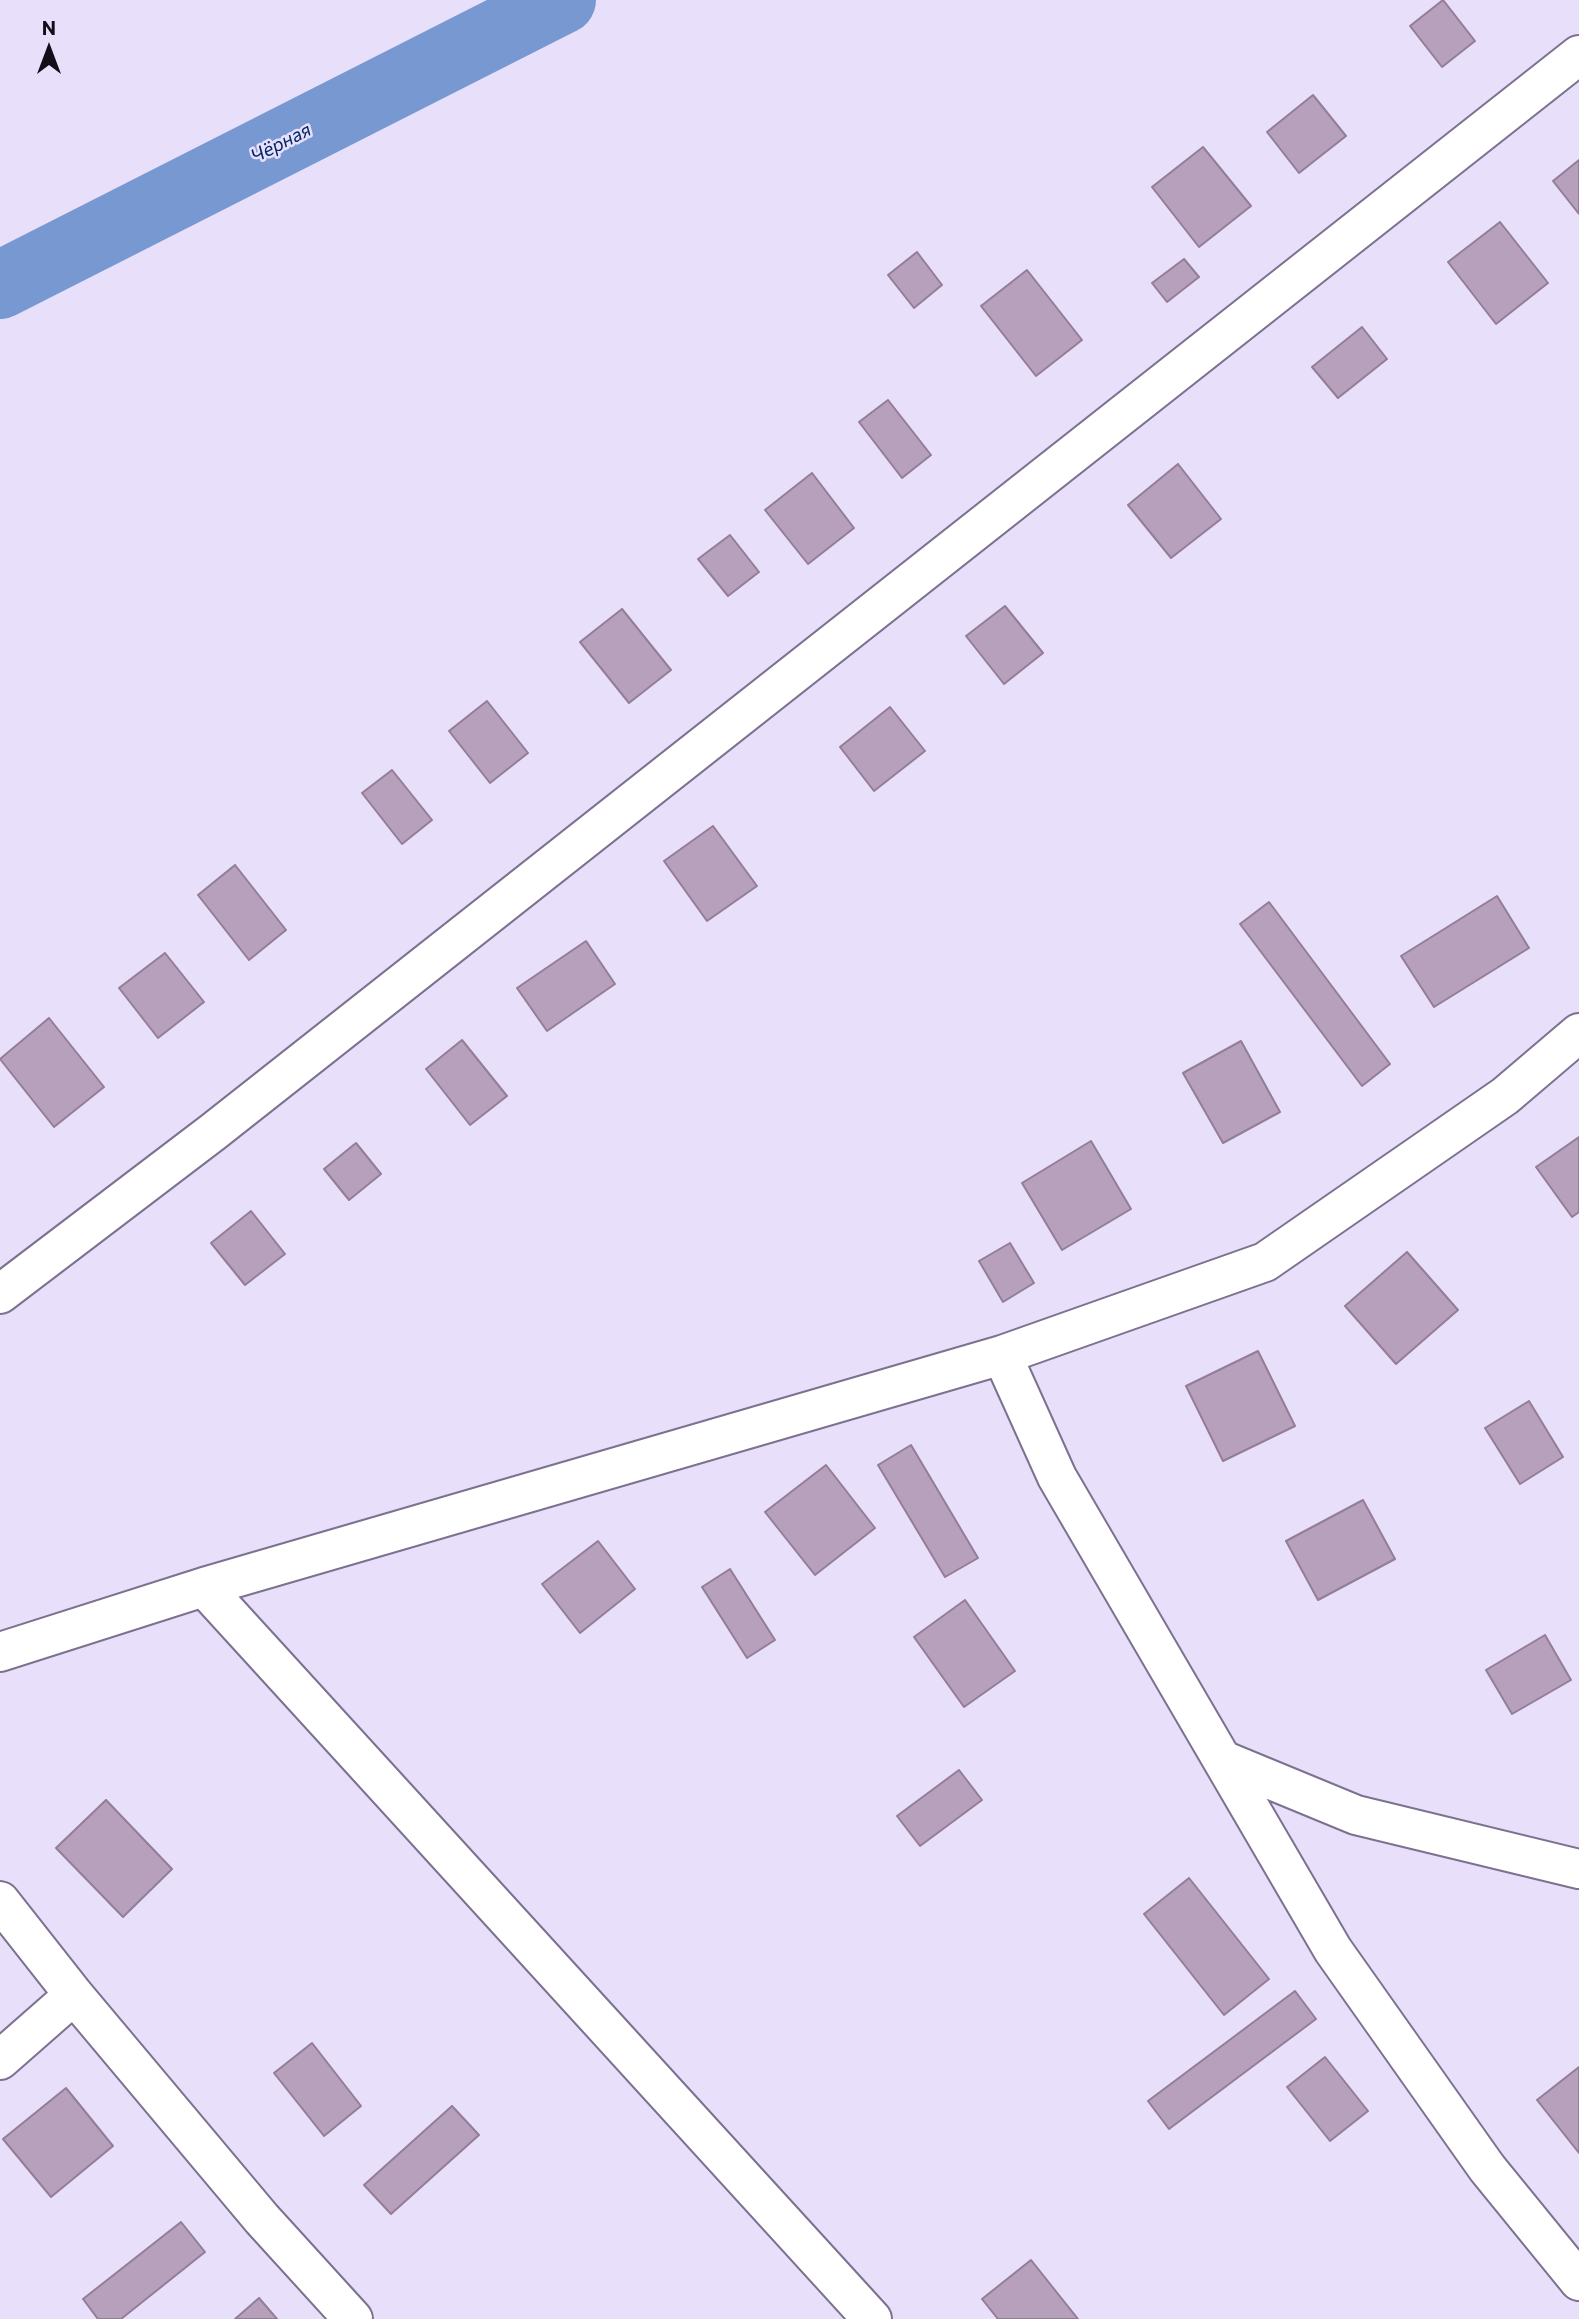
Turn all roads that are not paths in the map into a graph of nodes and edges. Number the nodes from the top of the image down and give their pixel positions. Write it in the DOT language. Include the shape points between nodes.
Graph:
graph roads {
  1 [pos="1579,55"];
  2 [pos="1579,1033"];
  3 [pos="0,1294"];
  4 [pos="1002,1355"];
  5 [pos="204,1587"];
  6 [pos="0,1652"];
  7 [pos="1225,1761"];
  8 [pos="1579,1869"];
  9 [pos="0,1901"];
  10 [pos="74,1995"];
  11 [pos="0,2060"];
  12 [pos="1579,2281"];
  13 [pos="353,2319"];
  14 [pos="872,2319"];
  1 -- 3 [label="street" via="224,1124"];
  2 -- 4 [label="street" via="1505,1096 1265,1262"];
  4 -- 5 [label="street"];
  4 -- 7 [label="street" via="1057,1477"];
  5 -- 6 [label="street"];
  5 -- 14 [label="street"];
  7 -- 8 [label="street" via="1356,1815"];
  7 -- 12 [label="street" via="1333,1950 1487,2168"];
  9 -- 10 [label="street"];
  10 -- 11 [label="street"];
  10 -- 13 [label="street" via="262,2219"];
}
